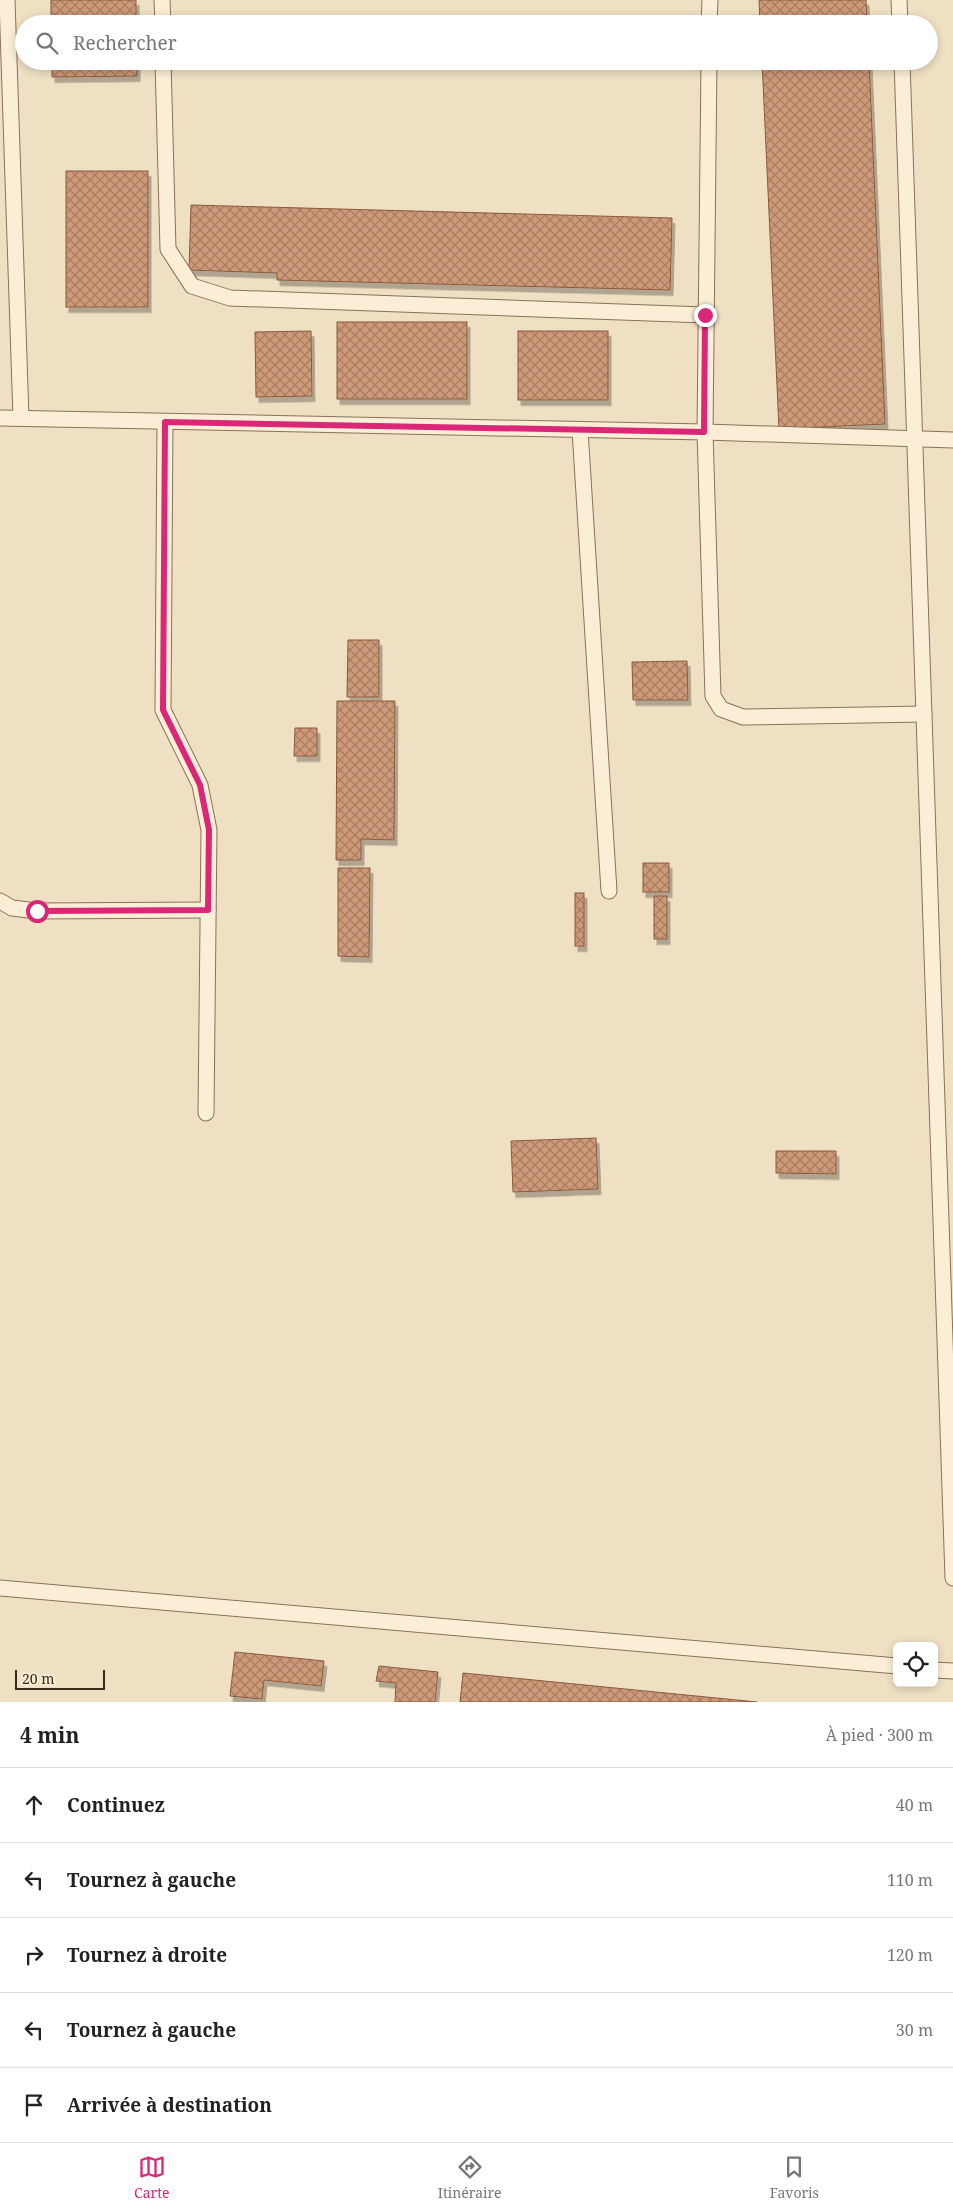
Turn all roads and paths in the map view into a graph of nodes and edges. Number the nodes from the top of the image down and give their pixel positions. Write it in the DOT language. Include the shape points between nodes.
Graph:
graph roads {
  1 [pos="8,0"];
  2 [pos="162,0"];
  3 [pos="710,0"];
  4 [pos="900,0"];
  5 [pos="162,15"];
  6 [pos="709,15"];
  7 [pos="900,15"];
  8 [pos="163,70"];
  9 [pos="709,70"];
  10 [pos="902,70"];
  11 [pos="705,315"];
  12 [pos="0,418"];
  13 [pos="21,418"];
  14 [pos="165,422"];
  15 [pos="580,430"];
  16 [pos="704,432"];
  17 [pos="915,440"];
  18 [pos="953,440"];
  19 [pos="924,714"];
  20 [pos="609,891"];
  21 [pos="0,901"];
  22 [pos="208,910"];
  23 [pos="206,1113"];
  24 [pos="953,1578"];
  25 [pos="0,1588"];
  26 [pos="893,1666"];
  27 [pos="938,1670"];
  28 [pos="953,1671"];
  1 -- 13 [label="lane"];
  2 -- 5 [label="lane"];
  3 -- 6 [label="lane"];
  4 -- 7 [label="lane"];
  8 -- 11 [label="lane" via="168,249 192,286 230,298"];
  9 -- 11 [label="lane"];
  10 -- 17 [label="lane"];
  11 -- 16 [label="lane"];
  12 -- 13 [label="lane"];
  13 -- 14 [label="lane"];
  14 -- 15 [label="lane"];
  14 -- 22 [label="lane" via="163,710 200,785 209,830"];
  15 -- 16 [label="lane"];
  15 -- 20 [label="lane"];
  16 -- 17 [label="lane"];
  16 -- 19 [label="lane" via="711,669 713,696 721,709 743,717"];
  17 -- 18 [label="lane"];
  17 -- 19 [label="lane"];
  19 -- 24 [label="lane"];
  21 -- 22 [label="lane" via="12,908 37,911"];
  22 -- 23 [label="lane"];
  25 -- 26 [label="lane"];
  27 -- 28 [label="lane"];
}
